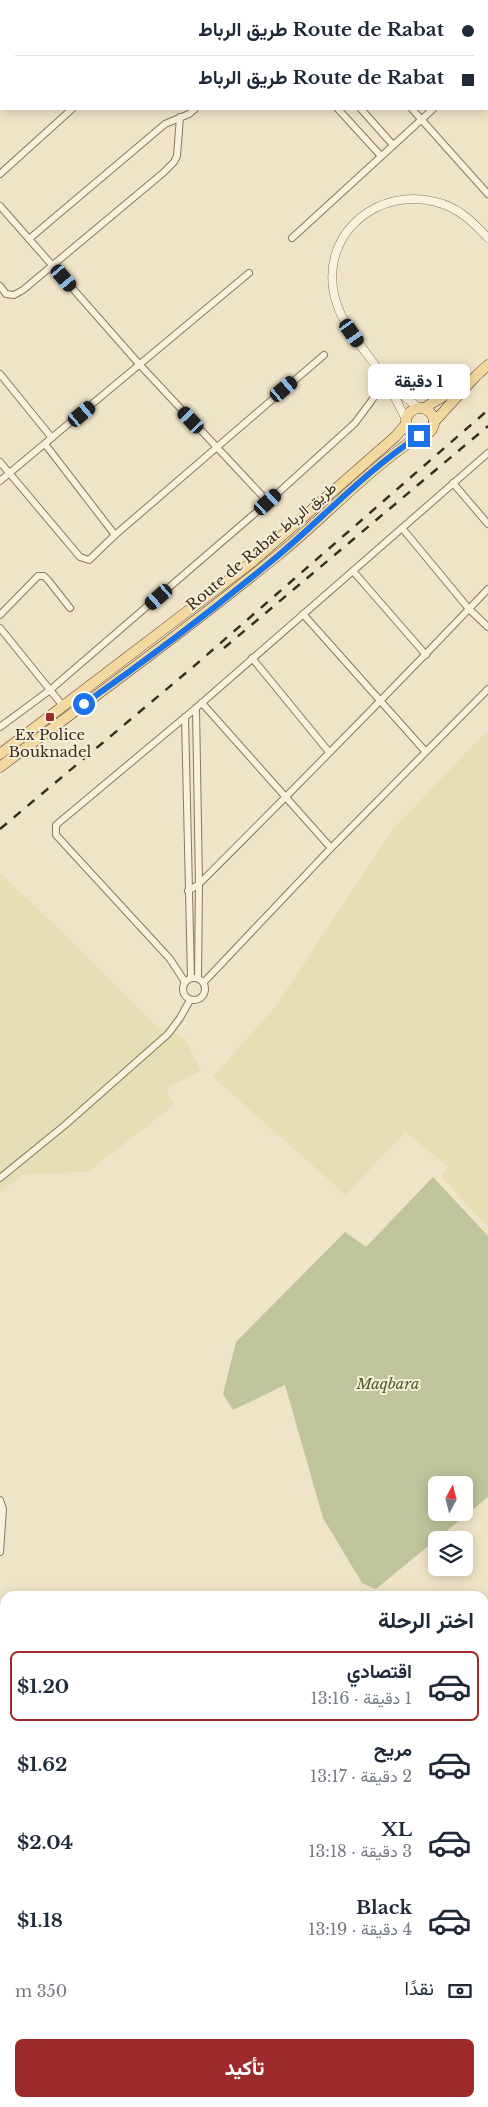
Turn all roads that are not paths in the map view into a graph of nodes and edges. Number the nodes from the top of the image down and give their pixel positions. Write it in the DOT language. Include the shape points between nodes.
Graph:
graph roads {
  1 [pos="71,110"];
  2 [pos="194,110"];
  3 [pos="339,110"];
  4 [pos="362,110"];
  5 [pos="413,110"];
  6 [pos="432,110"];
  7 [pos="180,117"];
  8 [pos="421,119"];
  9 [pos="393,145"];
  10 [pos="381,156"];
  11 [pos="0,174"];
  12 [pos="488,194"];
  13 [pos="0,206"];
  14 [pos="292,238"];
  15 [pos="488,238"];
  16 [pos="29,239"];
  17 [pos="53,266"];
  18 [pos="249,273"];
  19 [pos="0,286"];
  20 [pos="324,355"];
  21 [pos="140,365"];
  22 [pos="488,365"];
  23 [pos="0,374"];
  24 [pos="476,376"];
  25 [pos="388,383"];
  26 [pos="421,408"];
  27 [pos="406,422"];
  28 [pos="434,422"];
  29 [pos="419,436"];
  30 [pos="52,438"];
  31 [pos="45,444"];
  32 [pos="217,447"];
  33 [pos="488,453"];
  34 [pos="0,462"];
  35 [pos="9,472"];
  36 [pos="0,480"];
  37 [pos="453,483"];
  38 [pos="268,502"];
  39 [pos="488,524"];
  40 [pos="402,528"];
  41 [pos="115,535"];
  42 [pos="353,570"];
  43 [pos="488,589"];
  44 [pos="70,608"];
  45 [pos="470,608"];
  46 [pos="303,614"];
  47 [pos="0,615"];
  48 [pos="488,627"];
  49 [pos="0,628"];
  50 [pos="426,655"];
  51 [pos="252,658"];
  52 [pos="488,689"];
  53 [pos="50,690"];
  54 [pos="381,700"];
  55 [pos="202,702"];
  56 [pos="63,706"];
  57 [pos="196,708"];
  58 [pos="185,717"];
  59 [pos="0,727"];
  60 [pos="425,751"];
  61 [pos="329,752"];
  62 [pos="0,754"];
  63 [pos="0,767"];
  64 [pos="285,798"];
  65 [pos="331,848"];
  66 [pos="199,884"];
  67 [pos="188,891"];
  68 [pos="195,980"];
  69 [pos="190,1000"];
  70 [pos="0,1178"];
  71 [pos="0,1500"];
  72 [pos="0,1552"];
  1 -- 11 [label="street"];
  2 -- 7 [label="street"];
  3 -- 10 [label="street"];
  4 -- 9 [label="street"];
  5 -- 8 [label="street"];
  6 -- 8 [label="street"];
  7 -- 16 [label="street" via="156,131"];
  7 -- 17 [label="street" via="174,162"];
  8 -- 9 [label="street"];
  8 -- 12 [label="street"];
  9 -- 10 [label="street"];
  10 -- 14 [label="street"];
  13 -- 16 [label="street"];
  15 -- 25 [label="street" via="456,209 415,199 392,201 372,208 344,236 334,266 332,286 335,300 348,327"];
  16 -- 17 [label="street"];
  17 -- 19 [label="street" via="17,294 6,294"];
  17 -- 21 [label="street"];
  18 -- 21 [label="street"];
  20 -- 32 [label="street"];
  21 -- 30 [label="street"];
  21 -- 32 [label="street"];
  22 -- 24 [label="main road"];
  23 -- 30 [label="street"];
  24 -- 26 [label="main road"];
  24 -- 28 [label="main road"];
  25 -- 26 [label="street"];
  25 -- 27 [label="street"];
  25 -- 38 [label="street" via="382,385 355,423"];
  26 -- 27 [label="main road" via="410,411"];
  26 -- 28 [label="main road" via="432,413"];
  27 -- 29 [label="main road" via="409,431"];
  27 -- 56 [label="main road, Route de Rabat طريق الرباط" via="396,436 252,562"];
  28 -- 29 [label="main road" via="431,432"];
  29 -- 63 [label="main road, Route de Rabat طريق الرباط" via="203,615"];
  30 -- 31 [label="street"];
  31 -- 35 [label="street"];
  31 -- 41 [label="street"];
  32 -- 38 [label="street"];
  32 -- 41 [label="street"];
  33 -- 37 [label="street"];
  34 -- 35 [label="street"];
  35 -- 36 [label="street"];
  35 -- 41 [label="street" via="83,559 89,560"];
  37 -- 39 [label="street"];
  37 -- 40 [label="street"];
  38 -- 53 [label="street"];
  40 -- 42 [label="street"];
  40 -- 45 [label="street"];
  42 -- 46 [label="street"];
  42 -- 50 [label="street"];
  43 -- 45 [label="street"];
  44 -- 47 [label="street" via="48,580 38,576"];
  45 -- 48 [label="street"];
  45 -- 50 [label="street"];
  46 -- 51 [label="street"];
  46 -- 54 [label="street"];
  49 -- 53 [label="street"];
  50 -- 54 [label="street"];
  51 -- 55 [label="street"];
  51 -- 61 [label="street"];
  52 -- 60 [label="street"];
  53 -- 56 [label="street"];
  53 -- 59 [label="street"];
  54 -- 60 [label="street"];
  54 -- 61 [label="street"];
  55 -- 57 [label="street"];
  55 -- 64 [label="street"];
  56 -- 62 [label="main road, Route de Rabat طريق الرباط"];
  57 -- 58 [label="street"];
  57 -- 66 [label="street"];
  58 -- 67 [label="street"];
  58 -- 68 [label="street" via="56,825 55,830 56,835 170,960"];
  60 -- 65 [label="street"];
  61 -- 64 [label="street"];
  64 -- 65 [label="street"];
  64 -- 66 [label="street"];
  65 -- 68 [label="street"];
  66 -- 67 [label="street"];
  66 -- 68 [label="street"];
  67 -- 68 [label="street"];
  68 -- 69 [label="street" via="183,992"];
  68 -- 69 [label="street" via="206,989 204,996"];
  69 -- 70 [label="street" via="168,1034"];
  71 -- 72 [label="street" via="3,1509"];
}
